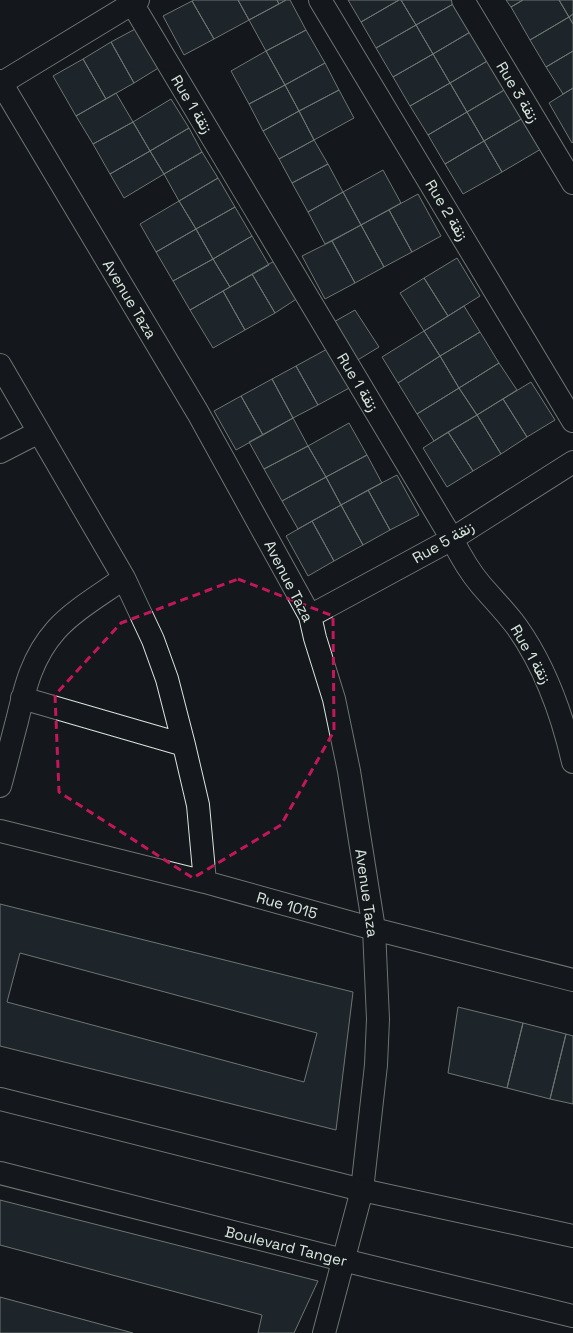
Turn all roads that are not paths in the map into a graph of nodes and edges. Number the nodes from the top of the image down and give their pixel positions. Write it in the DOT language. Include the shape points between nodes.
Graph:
graph roads {
  1 [pos="320,0"];
  2 [pos="463,0"];
  3 [pos="135,2"];
  4 [pos="0,83"];
  5 [pos="573,183"];
  6 [pos="0,365"];
  7 [pos="573,421"];
  8 [pos="39,432"];
  9 [pos="0,452"];
  10 [pos="573,462"];
  11 [pos="452,538"];
  12 [pos="124,578"];
  13 [pos="310,616"];
  14 [pos="22,698"];
  15 [pos="184,745"];
  16 [pos="573,762"];
  17 [pos="0,786"];
  18 [pos="0,831"];
  19 [pos="206,882"];
  20 [pos="374,929"];
  21 [pos="573,980"];
  22 [pos="0,1099"];
  23 [pos="0,1173"];
  24 [pos="362,1190"];
  25 [pos="573,1236"];
  26 [pos="343,1260"];
  27 [pos="573,1316"];
  28 [pos="324,1333"];
  1 -- 7 [label="street, Rue 2 زنقة"];
  2 -- 5 [label="street, Rue 3 زنقة"];
  3 -- 4 [label="street"];
  3 -- 11 [label="street, Rue 1 زنقة" via="316,313"];
  4 -- 13 [label="street, Avenue Taza" via="198,413"];
  6 -- 8 [label="street"];
  8 -- 9 [label="street"];
  8 -- 12 [label="street"];
  10 -- 11 [label="street, Rue 5 زنقة"];
  11 -- 13 [label="street, Rue 5 زنقة"];
  11 -- 16 [label="street, Rue 1 زنقة" via="469,569 502,608 546,675"];
  12 -- 14 [label="street" via="56,629 34,661"];
  12 -- 15 [label="street" via="153,640 167,679"];
  13 -- 20 [label="street, Avenue Taza" via="336,707 349,771"];
  14 -- 15 [label="street"];
  14 -- 17 [label="street"];
  15 -- 19 [label="street" via="198,806"];
  18 -- 19 [label="street, Rue 1015"];
  19 -- 20 [label="street, Rue 1015"];
  20 -- 21 [label="street, Rue 1015"];
  20 -- 24 [label="street, Avenue Taza" via="378,1018 376,1065"];
  22 -- 24 [label="street"];
  23 -- 26 [label="street, Boulevard Tanger"];
  24 -- 25 [label="street"];
  24 -- 26 [label="street, Avenue Taza"];
  26 -- 27 [label="street, Boulevard Tanger"];
  26 -- 28 [label="street, Avenue Taza"];
}
